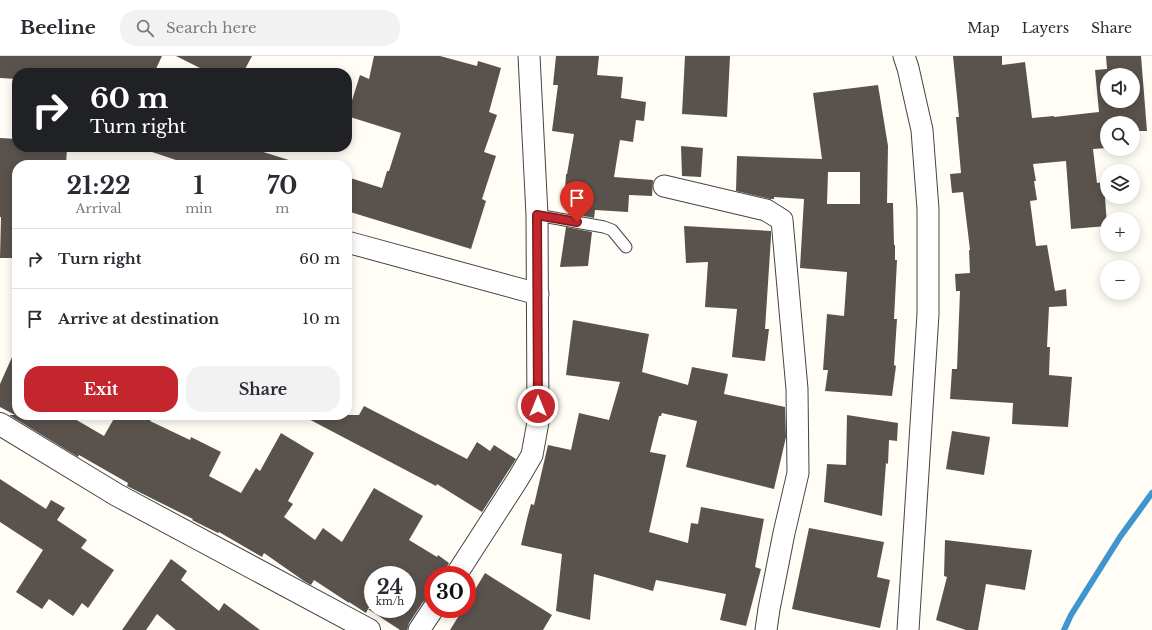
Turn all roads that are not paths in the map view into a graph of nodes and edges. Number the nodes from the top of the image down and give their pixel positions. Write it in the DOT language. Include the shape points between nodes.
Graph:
graph roads {
  1 [pos="529,56"];
  2 [pos="904,56"];
  3 [pos="664,186"];
  4 [pos="537,215"];
  5 [pos="352,243"];
  6 [pos="626,247"];
  7 [pos="538,294"];
  8 [pos="0,424"];
  9 [pos="462,566"];
  10 [pos="427,618"];
  11 [pos="369,630"];
  12 [pos="419,630"];
  13 [pos="766,630"];
  14 [pos="908,630"];
  1 -- 4 [label="street"];
  2 -- 14 [label="street" via="922,130 928,209 928,314"];
  3 -- 13 [label="street" via="766,210 782,220 797,389 798,473"];
  4 -- 6 [label="lane" via="604,227 612,230"];
  4 -- 7 [label="street"];
  5 -- 7 [label="street"];
  7 -- 9 [label="street" via="538,422 532,455"];
  8 -- 11 [label="street" via="117,495"];
  10 -- 12 [label="street"];
}
